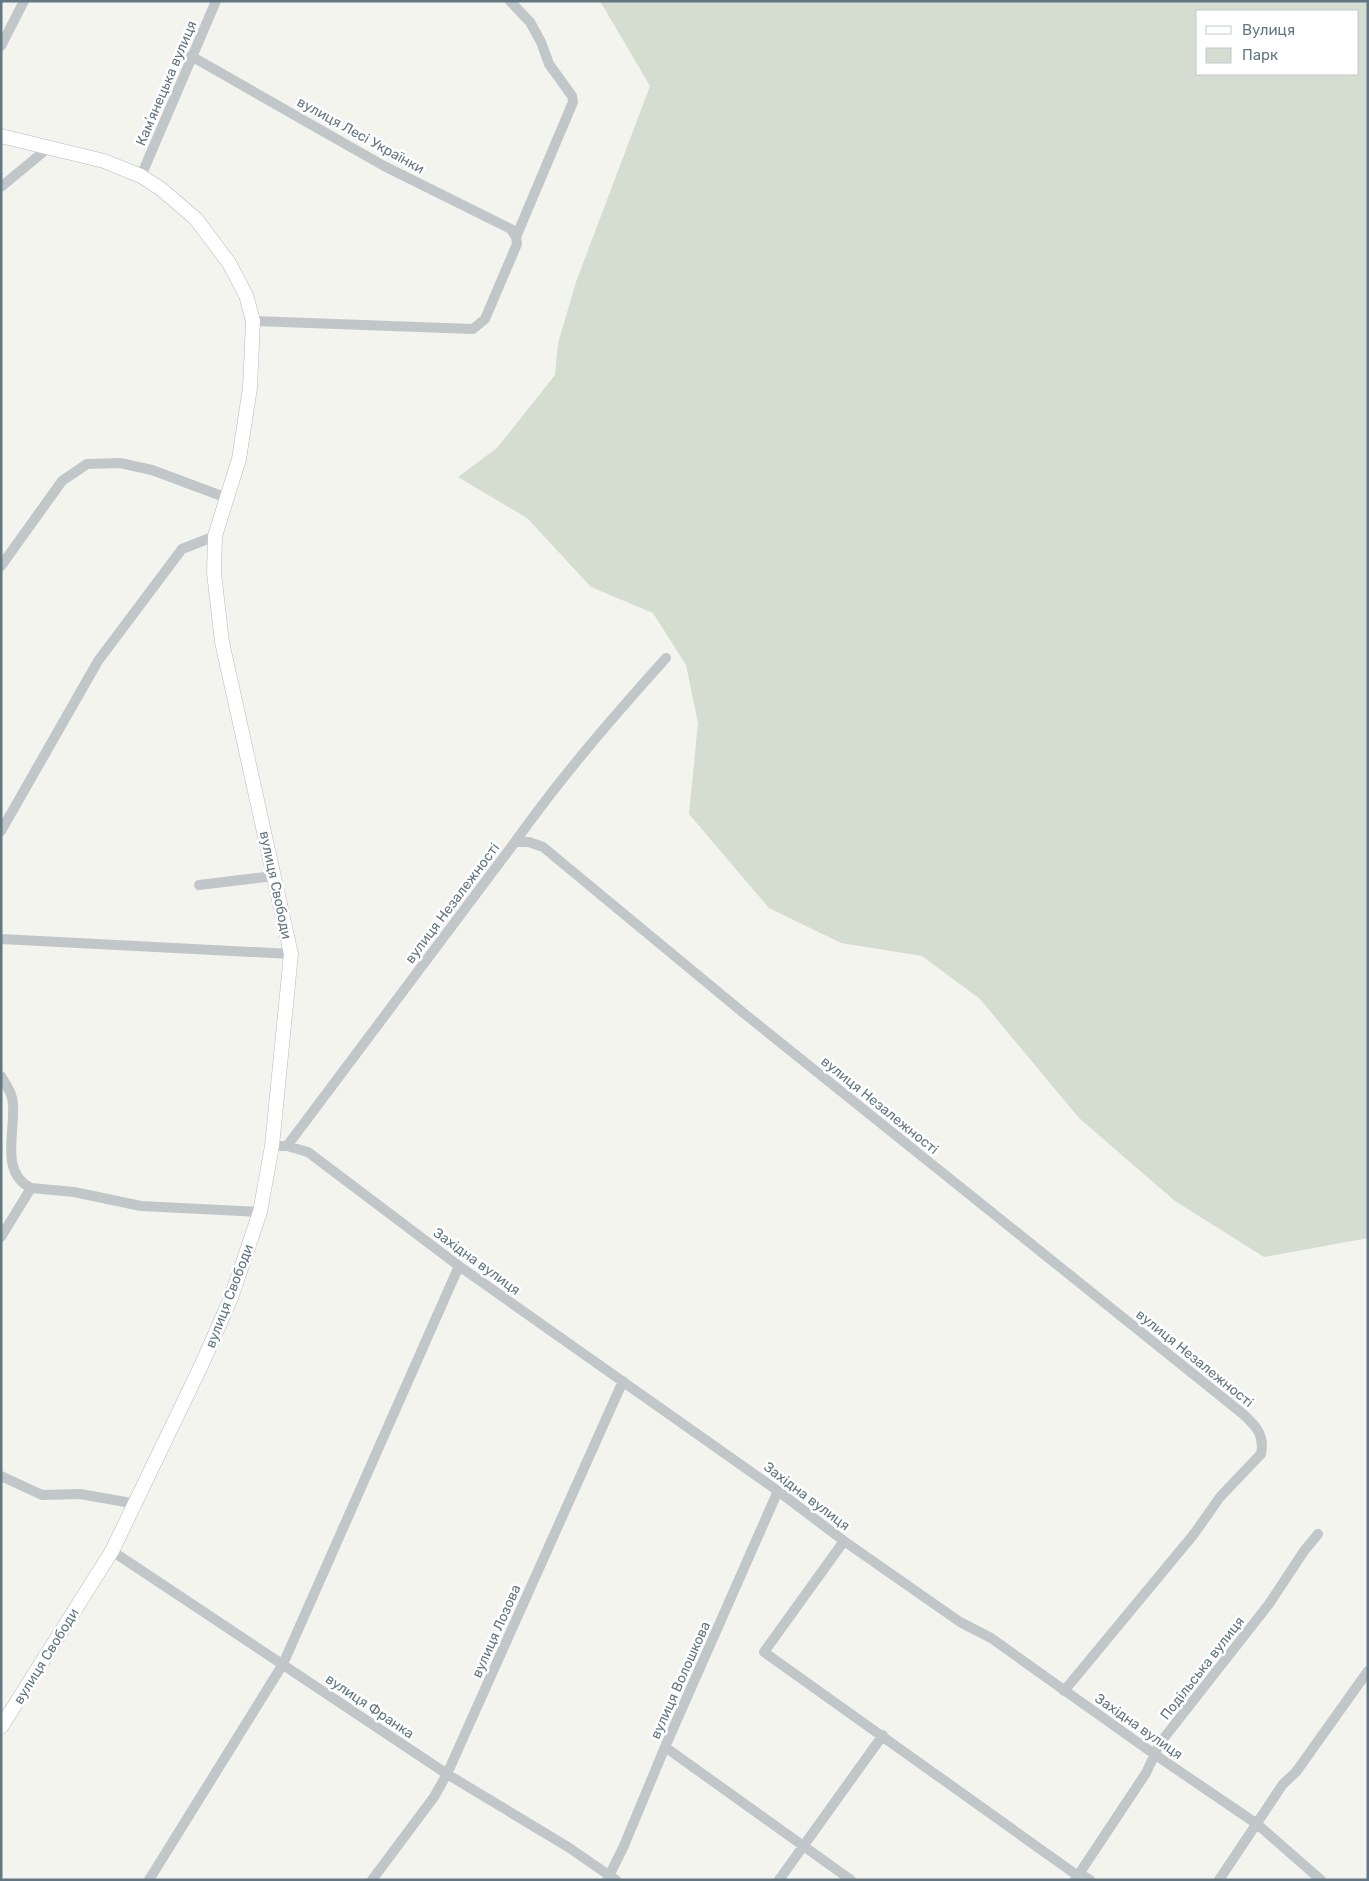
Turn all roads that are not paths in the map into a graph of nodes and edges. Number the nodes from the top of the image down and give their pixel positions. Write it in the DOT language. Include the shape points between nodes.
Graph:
graph roads {
  1 [pos="24,1"];
  2 [pos="216,1"];
  3 [pos="510,1"];
  4 [pos="1,46"];
  5 [pos="191,56"];
  6 [pos="1,136"];
  7 [pos="48,148"];
  8 [pos="141,176"];
  9 [pos="1,187"];
  10 [pos="516,237"];
  11 [pos="253,321"];
  12 [pos="227,498"];
  13 [pos="215,536"];
  14 [pos="1,566"];
  15 [pos="666,658"];
  16 [pos="1,831"];
  17 [pos="515,842"];
  18 [pos="274,876"];
  19 [pos="199,885"];
  20 [pos="1,939"];
  21 [pos="291,954"];
  22 [pos="1,1076"];
  23 [pos="272,1146"];
  24 [pos="287,1146"];
  25 [pos="31,1188"];
  26 [pos="260,1212"];
  27 [pos="1,1237"];
  28 [pos="459,1266"];
  29 [pos="623,1381"];
  30 [pos="1,1476"];
  31 [pos="778,1491"];
  32 [pos="136,1504"];
  33 [pos="1318,1534"];
  34 [pos="844,1541"];
  35 [pos="112,1551"];
  36 [pos="283,1664"];
  37 [pos="1368,1671"];
  38 [pos="1064,1691"];
  39 [pos="1,1727"];
  40 [pos="883,1735"];
  41 [pos="665,1746"];
  42 [pos="1154,1754"];
  43 [pos="447,1774"];
  44 [pos="1257,1824"];
  45 [pos="804,1845"];
  46 [pos="1077,1876"];
  47 [pos="611,1878"];
  48 [pos="149,1880"];
  49 [pos="372,1880"];
  50 [pos="779,1880"];
  51 [pos="851,1880"];
  52 [pos="1090,1880"];
  53 [pos="1219,1880"];
  54 [pos="1321,1880"];
  1 -- 4 [label="street"];
  2 -- 5 [label="street, Камʼянецька вулиця"];
  3 -- 10 [label="street" via="530,22 573,102"];
  5 -- 8 [label="street, Камʼянецька вулиця"];
  5 -- 10 [label="street, вулиця Лесі Українки" via="384,166 511,229"];
  6 -- 7 [label="street, вулиця Свободи"];
  7 -- 8 [label="street, вулиця Свободи" via="104,161"];
  7 -- 9 [label="street"];
  8 -- 11 [label="street, вулиця Свободи" via="196,219 229,263 246,295"];
  10 -- 11 [label="street" via="517,244 485,319 473,329"];
  11 -- 12 [label="street, вулиця Свободи" via="250,388 239,459"];
  12 -- 13 [label="street, вулиця Свободи"];
  12 -- 14 [label="street" via="152,470 120,463 87,464 62,481"];
  13 -- 16 [label="street" via="182,549 98,661"];
  13 -- 18 [label="street, вулиця Свободи" via="214,573 222,642"];
  15 -- 17 [label="street" via="571,768"];
  17 -- 24 [label="street, вулиця Незалежності"];
  17 -- 38 [label="street, вулиця Незалежності" via="536,844 553,855 668,952 1259,1430 1262,1454 1220,1497 1194,1534"];
  18 -- 19 [label="street"];
  18 -- 21 [label="street, вулиця Свободи"];
  20 -- 21 [label="street"];
  21 -- 23 [label="street, вулиця Свободи"];
  22 -- 25 [label="street" via="13,1102 12,1118 2,1148 5,1171 11,1179"];
  23 -- 24 [label="street, Західна вулиця"];
  23 -- 26 [label="street, вулиця Свободи"];
  24 -- 28 [label="street, Західна вулиця" via="308,1152"];
  25 -- 26 [label="street" via="74,1192 141,1206"];
  25 -- 27 [label="street"];
  26 -- 32 [label="street, вулиця Свободи" via="231,1298"];
  28 -- 29 [label="street, Західна вулиця"];
  28 -- 36 [label="street"];
  29 -- 31 [label="street, Західна вулиця"];
  29 -- 43 [label="street, вулиця Лозова"];
  30 -- 32 [label="street" via="42,1495 80,1494"];
  31 -- 34 [label="street, Західна вулиця"];
  31 -- 41 [label="street, вулиця Волошкова"];
  32 -- 35 [label="street, вулиця Свободи"];
  33 -- 42 [label="street, Подільська вулиця" via="1269,1604"];
  34 -- 38 [label="street, Західна вулиця" via="960,1622 991,1638"];
  34 -- 40 [label="street" via="764,1652"];
  35 -- 36 [label="street, вулиця Франка"];
  35 -- 39 [label="street, вулиця Свободи"];
  36 -- 43 [label="street, вулиця Франка"];
  36 -- 48 [label="street"];
  37 -- 44 [label="street"];
  38 -- 42 [label="street, Західна вулиця"];
  40 -- 45 [label="street"];
  40 -- 46 [label="street"];
  41 -- 45 [label="street"];
  41 -- 47 [label="street, вулиця Волошкова"];
  42 -- 44 [label="street, Західна вулиця"];
  42 -- 46 [label="street, Подільська вулиця" via="1146,1773"];
  43 -- 47 [label="street, вулиця Франка" via="568,1847"];
  43 -- 49 [label="street, вулиця Лозова" via="420,1818"];
  44 -- 53 [label="street"];
  44 -- 54 [label="street, Західна вулиця"];
  45 -- 50 [label="street"];
  45 -- 51 [label="street"];
  46 -- 52 [label="street"];
}
